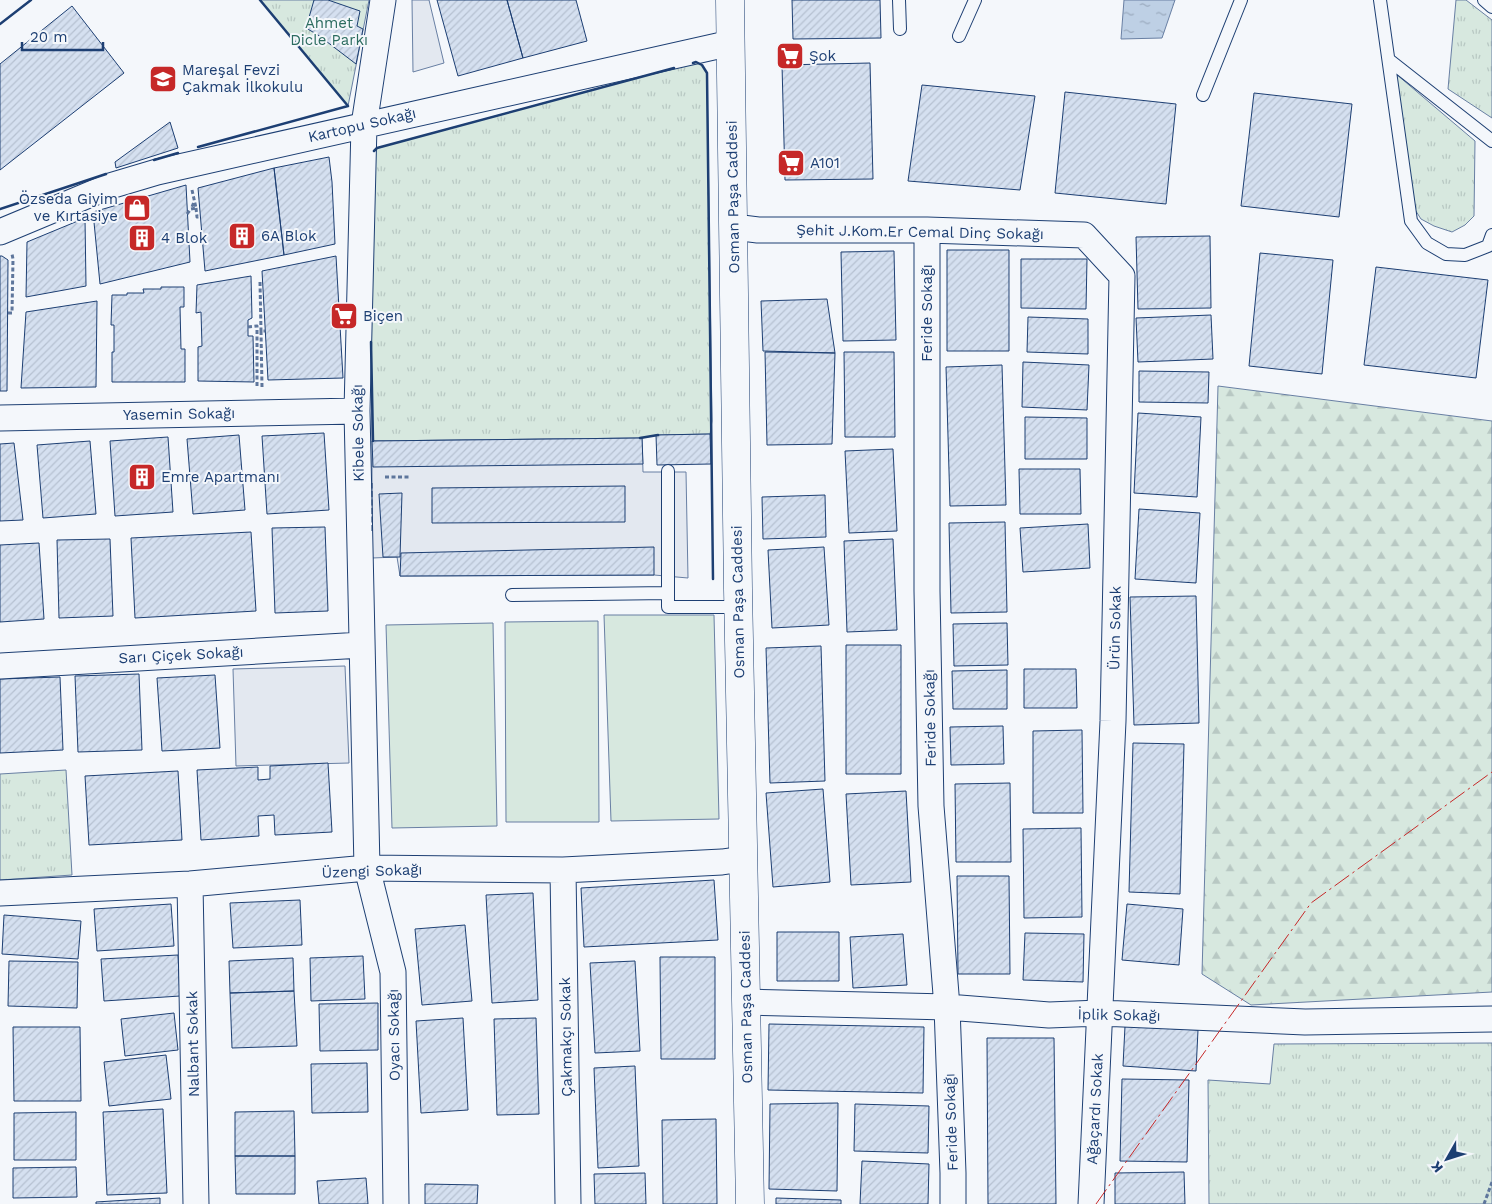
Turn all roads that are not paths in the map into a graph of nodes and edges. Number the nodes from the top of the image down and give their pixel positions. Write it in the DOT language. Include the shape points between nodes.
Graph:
graph roads {
  1 [pos="383,0"];
  2 [pos="730,0"];
  3 [pos="899,0"];
  4 [pos="975,0"];
  5 [pos="1241,0"];
  6 [pos="1380,0"];
  7 [pos="1484,0"];
  8 [pos="1492,7"];
  9 [pos="900,29"];
  10 [pos="959,36"];
  11 [pos="731,43"];
  12 [pos="1389,60"];
  13 [pos="1203,95"];
  14 [pos="364,125"];
  15 [pos="1492,141"];
  16 [pos="734,227"];
  17 [pos="928,230"];
  18 [pos="1,231"];
  19 [pos="1492,235"];
  20 [pos="1099,251"];
  21 [pos="357,411"];
  22 [pos="0,418"];
  23 [pos="668,471"];
  24 [pos="668,593"];
  25 [pos="512,595"];
  26 [pos="738,607"];
  27 [pos="362,645"];
  28 [pos="0,666"];
  29 [pos="744,859"];
  30 [pos="367,868"];
  31 [pos="563,870"];
  32 [pos="190,884"];
  33 [pos="0,893"];
  34 [pos="746,1002"];
  35 [pos="947,1007"];
  36 [pos="1100,1013"];
  37 [pos="1492,1018"];
  38 [pos="196,1204"];
  39 [pos="396,1204"];
  40 [pos="568,1204"];
  41 [pos="750,1204"];
  42 [pos="953,1204"];
  43 [pos="1091,1204"];
  1 -- 14 [label="street, Kibele Sokağı"];
  2 -- 11 [label="main road, Osman Paşa Caddesi"];
  3 -- 9 [label="lane"];
  4 -- 10 [label="lane"];
  5 -- 13 [label="lane"];
  6 -- 12 [label="lane"];
  7 -- 8 [label="lane"];
  11 -- 14 [label="street, Kartopu Sokağı"];
  11 -- 16 [label="main road, Osman Paşa Caddesi"];
  12 -- 15 [label="lane"];
  12 -- 19 [label="lane" via="1411,222 1427,244 1446,254 1465,255 1488,246"];
  14 -- 18 [label="street, Kartopu Sokağı" via="119,183"];
  14 -- 21 [label="street, Kibele Sokağı"];
  16 -- 17 [label="street, Şehit J.Kom.Er Cemal Dinç Sokağı" via="758,230"];
  16 -- 26 [label="main road, Osman Paşa Caddesi"];
  17 -- 20 [label="street, Şehit J.Kom.Er Cemal Dinç Sokağı" via="1084,235"];
  17 -- 35 [label="street, Feride Sokağı" via="927,591 931,806"];
  20 -- 36 [label="street, Ürün Sokak" via="1122,276 1113,721"];
  21 -- 22 [label="street, Yasemin Sokağı"];
  21 -- 27 [label="street, Kibele Sokağı"];
  23 -- 24 [label="lane"];
  24 -- 25 [label="lane"];
  24 -- 26 [label="lane" via="668,607"];
  26 -- 29 [label="main road, Osman Paşa Caddesi"];
  27 -- 28 [label="street, Sarı Çiçek Sokağı"];
  27 -- 30 [label="street, Kibele Sokağı"];
  29 -- 31 [label="street, Üzengi Sokağı"];
  29 -- 34 [label="main road, Osman Paşa Caddesi"];
  30 -- 31 [label="street, Üzengi Sokağı"];
  30 -- 32 [label="street, Üzengi Sokağı"];
  30 -- 39 [label="street, Oyacı Sokağı" via="393,972"];
  31 -- 40 [label="street, Çakmakçı Sokak"];
  32 -- 33 [label="street, Üzengi Sokağı"];
  32 -- 38 [label="street, Nalbant Sokak"];
  34 -- 35 [label="street, İplik Sokağı"];
  34 -- 41 [label="main road, Osman Paşa Caddesi"];
  35 -- 36 [label="street, İplik Sokağı" via="1049,1016"];
  35 -- 42 [label="street, Feride Sokağı"];
  36 -- 37 [label="street, İplik Sokağı" via="1305,1022"];
  36 -- 43 [label="street, Ağaçardı Sokak"];
}
